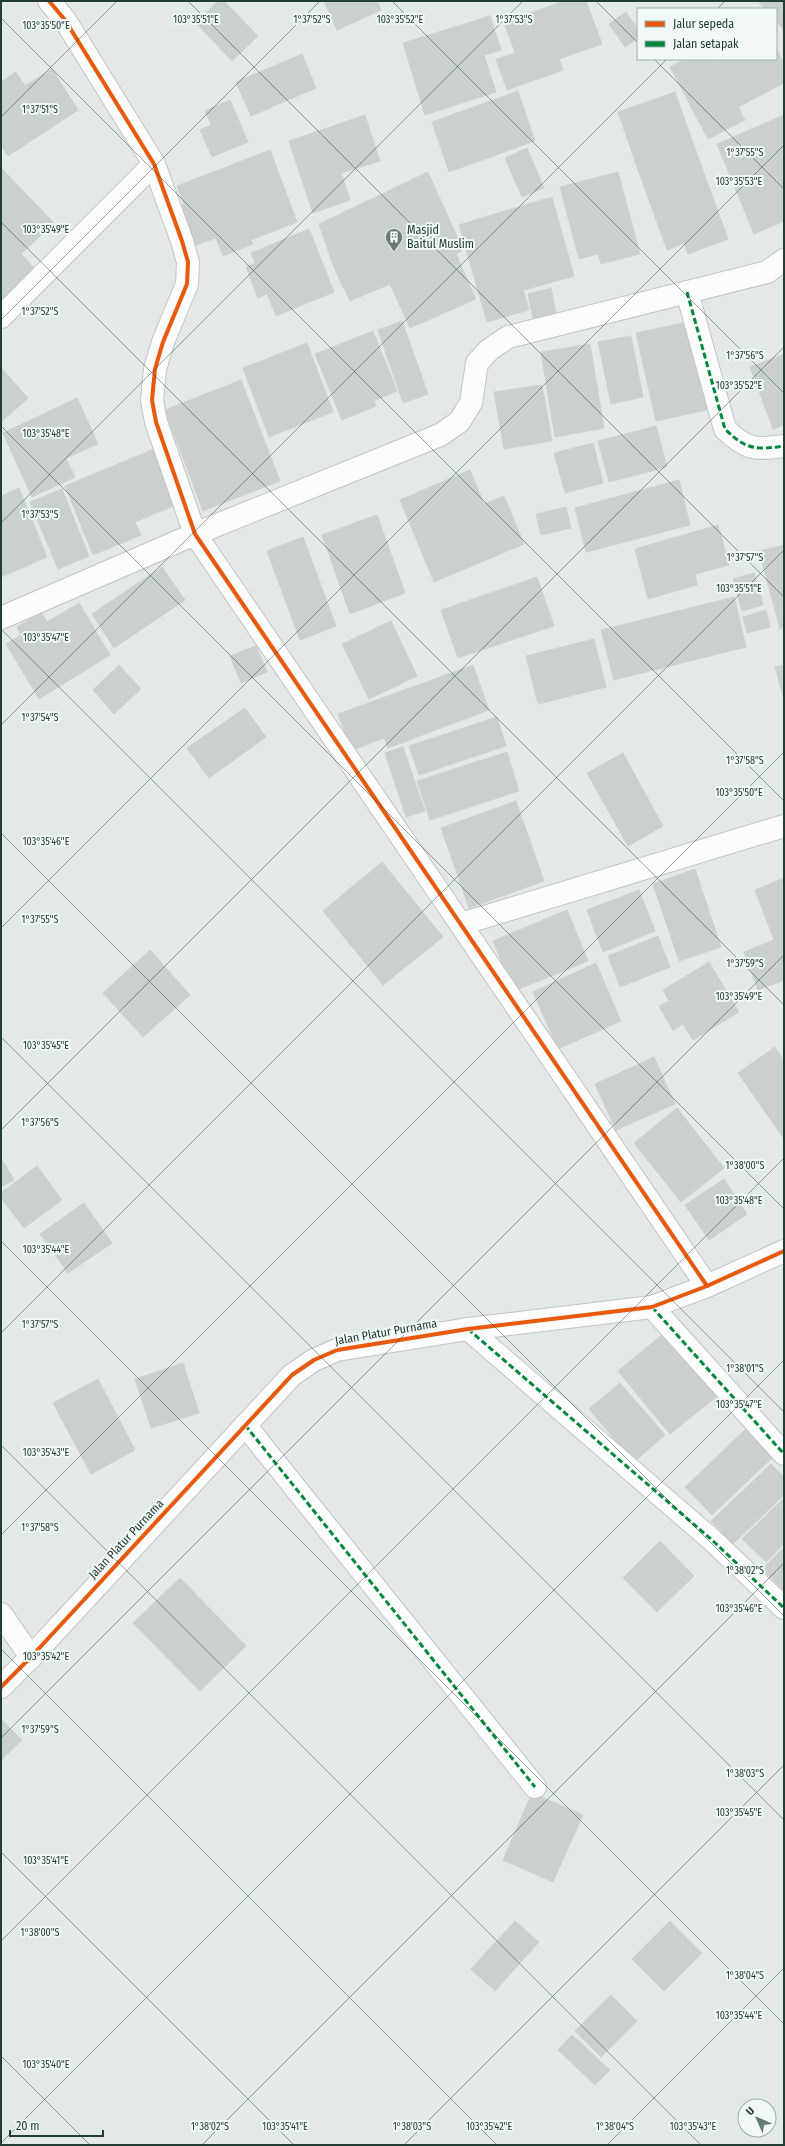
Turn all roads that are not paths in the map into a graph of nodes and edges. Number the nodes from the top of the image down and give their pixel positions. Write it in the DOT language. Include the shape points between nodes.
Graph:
graph roads {
  1 [pos="49,1"];
  2 [pos="154,164"];
  3 [pos="784,260"];
  4 [pos="687,292"];
  5 [pos="1,317"];
  6 [pos="784,446"];
  7 [pos="195,534"];
  8 [pos="1,618"];
  9 [pos="784,826"];
  10 [pos="461,924"];
  11 [pos="784,1251"];
  12 [pos="707,1286"];
  13 [pos="652,1308"];
  14 [pos="468,1329"];
  15 [pos="245,1425"];
  16 [pos="784,1454"];
  17 [pos="784,1608"];
  18 [pos="1,1614"];
  19 [pos="31,1657"];
  20 [pos="1,1687"];
  21 [pos="535,1787"];
  1 -- 2 [label="street" via="65,20"];
  2 -- 5 [label="street"];
  2 -- 7 [label="street" via="188,262 187,284 163,342 155,369 152,400 156,422"];
  3 -- 4 [label="street" via="767,272"];
  4 -- 6 [label="street" via="725,429 736,440 749,447 761,449"];
  4 -- 7 [label="street" via="508,337 476,363 471,403 459,422 440,435"];
  7 -- 8 [label="street"];
  7 -- 10 [label="street"];
  9 -- 10 [label="street"];
  10 -- 12 [label="street"];
  11 -- 12 [label="street, Jalan Platur Purnama"];
  12 -- 13 [label="street, Jalan Platur Purnama"];
  13 -- 14 [label="street, Jalan Platur Purnama"];
  13 -- 16 [label="street"];
  14 -- 15 [label="street, Jalan Platur Purnama" via="337,1350 314,1360 292,1375"];
  14 -- 17 [label="street" via="712,1540"];
  15 -- 19 [label="street, Jalan Platur Purnama"];
  15 -- 21 [label="street"];
  18 -- 19 [label="street"];
  19 -- 20 [label="street, Jalan Platur Purnama"];
}
